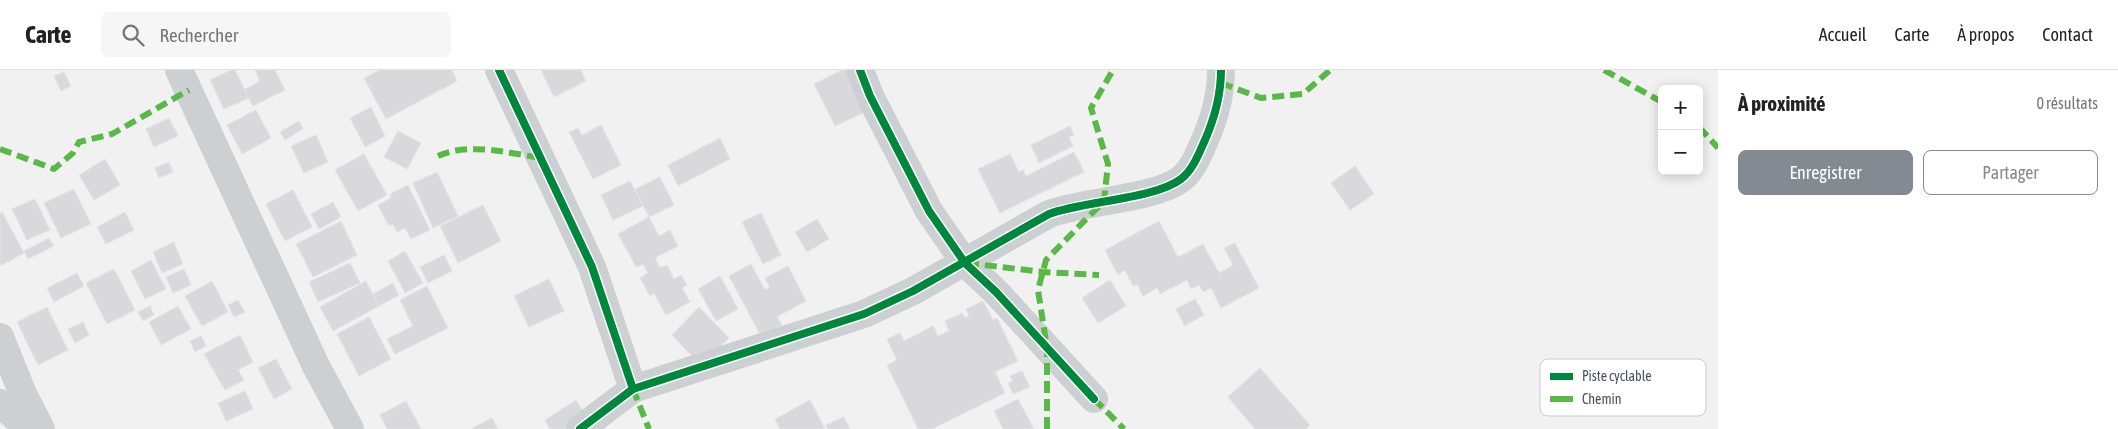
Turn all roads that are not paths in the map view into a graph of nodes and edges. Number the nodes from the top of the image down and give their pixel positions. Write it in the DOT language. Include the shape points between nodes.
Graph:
graph roads {
  1 [pos="179,70"];
  2 [pos="499,70"];
  3 [pos="860,70"];
  4 [pos="1221,70"];
  5 [pos="965,263"];
  6 [pos="0,337"];
  7 [pos="633,389"];
  8 [pos="1094,399"];
  9 [pos="0,403"];
  10 [pos="28,429"];
  11 [pos="41,429"];
  12 [pos="350,429"];
  13 [pos="580,429"];
  1 -- 12 [label="street" via="316,366"];
  2 -- 7 [label="street" via="592,267"];
  3 -- 5 [label="street" via="929,211"];
  4 -- 5 [label="street" via="1218,106 1210,128 1196,159 1181,178 1153,191 1069,207 1049,214"];
  5 -- 7 [label="street" via="864,314"];
  5 -- 8 [label="street" via="996,292"];
  6 -- 11 [label="street"];
  7 -- 13 [label="street"];
  9 -- 10 [label="street"];
}
